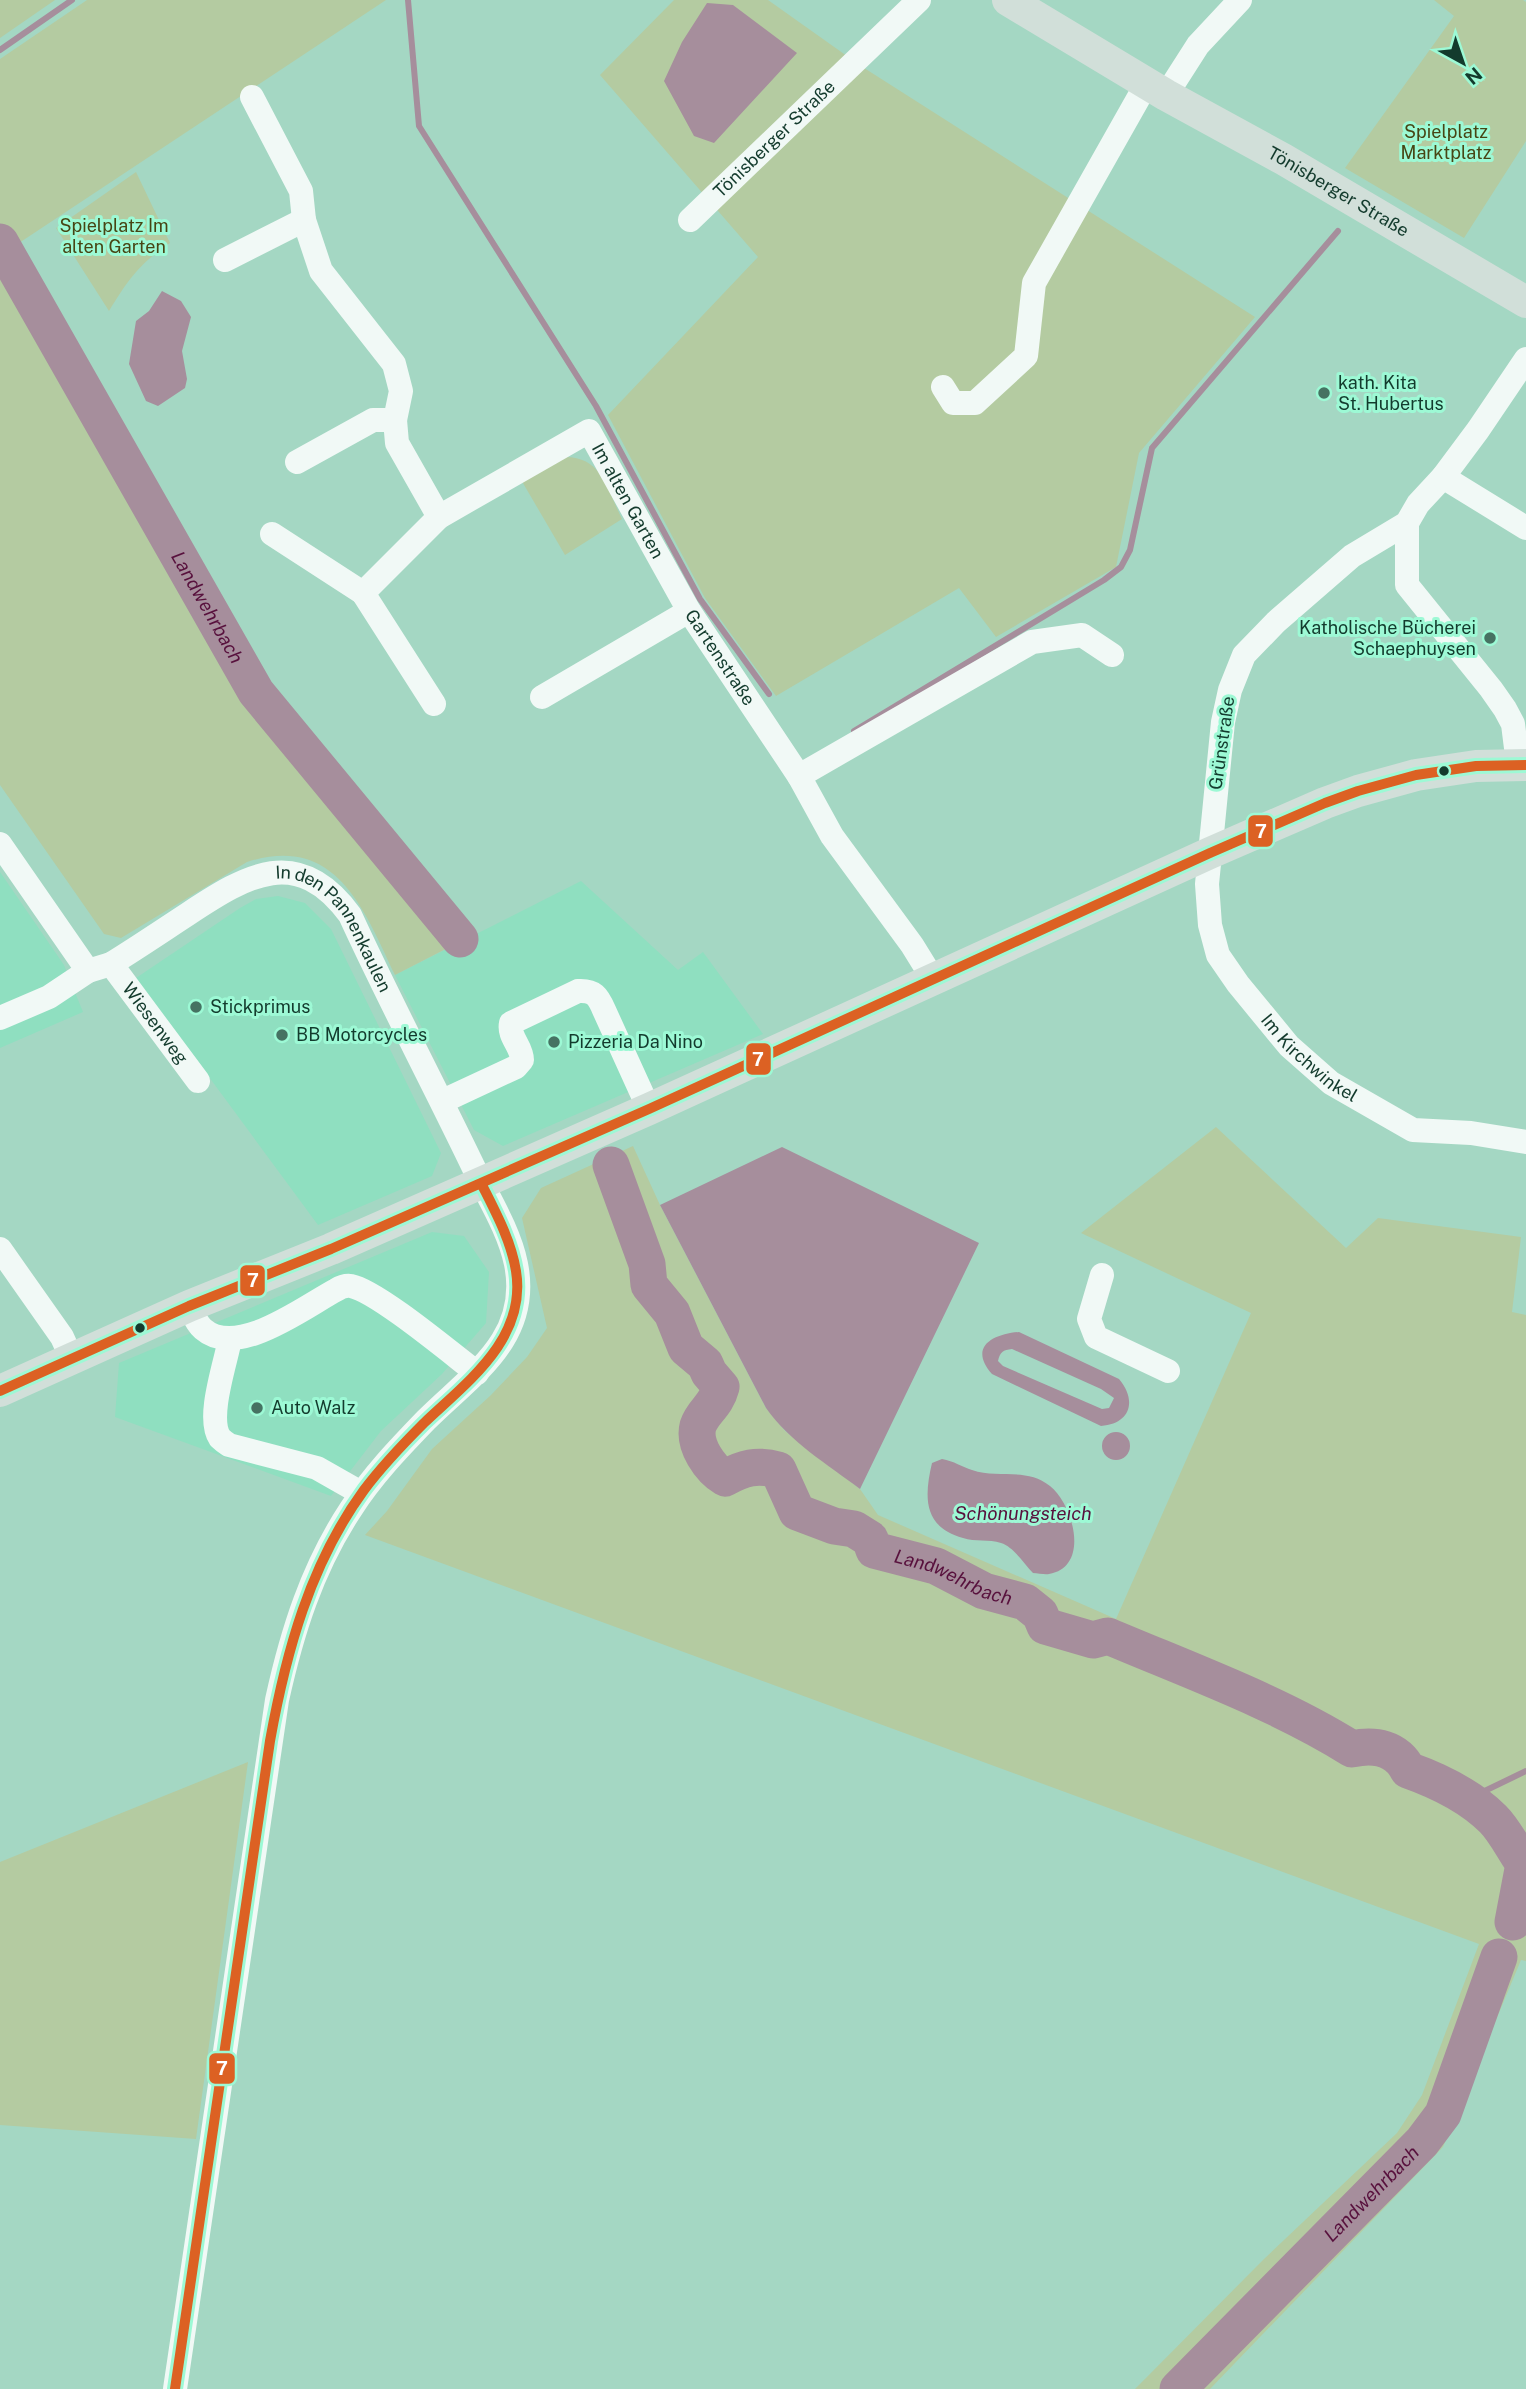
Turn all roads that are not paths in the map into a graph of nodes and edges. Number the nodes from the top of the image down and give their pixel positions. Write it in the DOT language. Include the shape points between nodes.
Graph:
graph roads {
  1 [pos="919,0"];
  2 [pos="1008,0"];
  3 [pos="1240,0"];
  4 [pos="1157,89"];
  5 [pos="252,97"];
  6 [pos="304,220"];
  7 [pos="690,220"];
  8 [pos="225,260"];
  9 [pos="1526,302"];
  10 [pos="1526,359"];
  11 [pos="943,387"];
  12 [pos="395,420"];
  13 [pos="297,462"];
  14 [pos="1443,477"];
  15 [pos="439,517"];
  16 [pos="1407,523"];
  17 [pos="1526,528"];
  18 [pos="272,534"];
  19 [pos="363,593"];
  20 [pos="689,611"];
  21 [pos="1112,655"];
  22 [pos="542,697"];
  23 [pos="434,704"];
  24 [pos="1522,764"];
  25 [pos="799,776"];
  26 [pos="0,844"];
  27 [pos="1210,853"];
  28 [pos="100,967"];
  29 [pos="933,979"];
  30 [pos="0,1018"];
  31 [pos="198,1081"];
  32 [pos="443,1101"];
  33 [pos="649,1109"];
  34 [pos="1526,1142"];
  35 [pos="481,1182"];
  36 [pos="0,1249"];
  37 [pos="1102,1275"];
  38 [pos="189,1306"];
  39 [pos="230,1339"];
  40 [pos="72,1359"];
  41 [pos="1168,1371"];
  42 [pos="477,1373"];
  43 [pos="0,1391"];
  44 [pos="361,1493"];
  45 [pos="175,2389"];
  1 -- 7 [label="street, Tönisberger Straße"];
  2 -- 4 [label="main road, Tönisberger Straße"];
  3 -- 4 [label="street"];
  4 -- 9 [label="main road, Tönisberger Straße"];
  4 -- 11 [label="street" via="1034,283 1026,356 975,403 953,403"];
  5 -- 6 [label="street" via="301,191"];
  6 -- 8 [label="street"];
  6 -- 12 [label="street" via="321,271 394,364 401,391"];
  10 -- 14 [label="street, Grünstraße"];
  12 -- 13 [label="street" via="373,420"];
  12 -- 15 [label="street" via="397,443"];
  14 -- 16 [label="street, Grünstraße"];
  14 -- 17 [label="street"];
  15 -- 19 [label="street, Im alten Garten"];
  15 -- 20 [label="street, Im alten Garten" via="589,431"];
  16 -- 24 [label="street" via="1406,585 1505,709"];
  16 -- 27 [label="street, Grünstraße" via="1352,556 1244,655 1223,722"];
  18 -- 19 [label="street"];
  19 -- 23 [label="street"];
  20 -- 22 [label="street, Gartenstraße"];
  20 -- 25 [label="street, Gartenstraße"];
  21 -- 25 [label="street" via="1082,635 1032,642"];
  24 -- 27 [label="main road" via="1443,770 1380,784"];
  25 -- 29 [label="street, Gartenstraße" via="832,836"];
  26 -- 28 [label="street"];
  27 -- 29 [label="main road"];
  27 -- 34 [label="street, Im Kirchwinkel" via="1209,911 1218,954 1289,1046 1331,1083 1413,1130"];
  28 -- 30 [label="street, In den Pannenkaulen" via="49,997"];
  28 -- 31 [label="street, Wiesenweg"];
  28 -- 32 [label="street, In den Pannenkaulen" via="256,875 293,873 311,879 335,896 350,915 409,1054"];
  29 -- 33 [label="main road"];
  32 -- 33 [label="street" via="516,1067 522,1055 511,1023 578,990 588,990 598,998"];
  32 -- 35 [label="street, In den Pannenkaulen"];
  33 -- 35 [label="main road"];
  35 -- 38 [label="main road"];
  35 -- 42 [label="street, In den Pannenkaulen" via="512,1249 518,1291 506,1335"];
  36 -- 40 [label="street" via="62,1337"];
  37 -- 41 [label="street" via="1089,1319 1096,1337"];
  38 -- 39 [label="street" via="200,1327 210,1335"];
  38 -- 40 [label="main road"];
  39 -- 42 [label="street" via="251,1336 336,1290 354,1287 383,1303"];
  39 -- 44 [label="street" via="215,1421 220,1437 229,1445 317,1468"];
  40 -- 43 [label="main road"];
  42 -- 44 [label="street, In den Pannenkaulen" via="405,1441"];
  44 -- 45 [label="street, In den Pannenkaulen" via="325,1552 305,1597 277,1700"];
}
